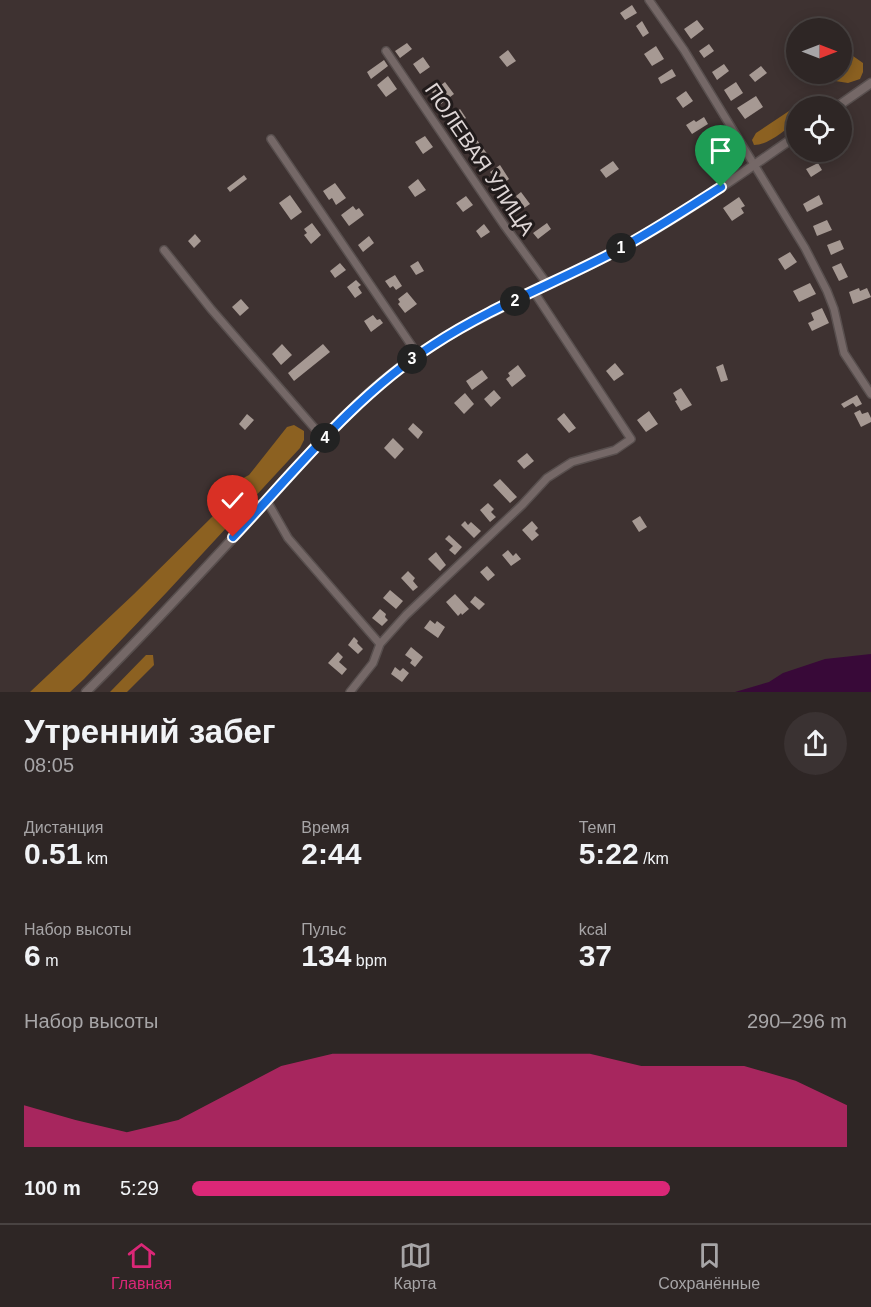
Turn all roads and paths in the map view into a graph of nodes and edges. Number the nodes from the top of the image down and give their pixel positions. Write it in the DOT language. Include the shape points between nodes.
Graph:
graph roads {
  1 [pos="649,0"];
  2 [pos="386,51"];
  3 [pos="871,83"];
  4 [pos="852,96"];
  5 [pos="271,139"];
  6 [pos="786,142"];
  7 [pos="754,165"];
  8 [pos="164,250"];
  9 [pos="548,285"];
  10 [pos="534,292"];
  11 [pos="418,355"];
  12 [pos="871,394"];
  13 [pos="324,439"];
  14 [pos="267,501"];
  15 [pos="380,644"];
  16 [pos="86,692"];
  17 [pos="350,692"];
  1 -- 7 [label="street"];
  2 -- 9 [label="street, ПОЛЕВАЯ УЛИЦА"];
  3 -- 4 [label="street"];
  5 -- 11 [label="street"];
  6 -- 7 [label="street"];
  7 -- 9 [label="street" via="664,224"];
  7 -- 12 [label="street" via="828,291 844,353"];
  8 -- 13 [label="street"];
  9 -- 10 [label="street"];
  10 -- 11 [label="street" via="454,332"];
  10 -- 15 [label="street" via="631,439 615,450 572,462 547,478"];
  11 -- 13 [label="street" via="374,389"];
  13 -- 14 [label="street"];
  14 -- 15 [label="street" via="288,538"];
  14 -- 16 [label="street"];
  15 -- 17 [label="street" via="373,663"];
}
